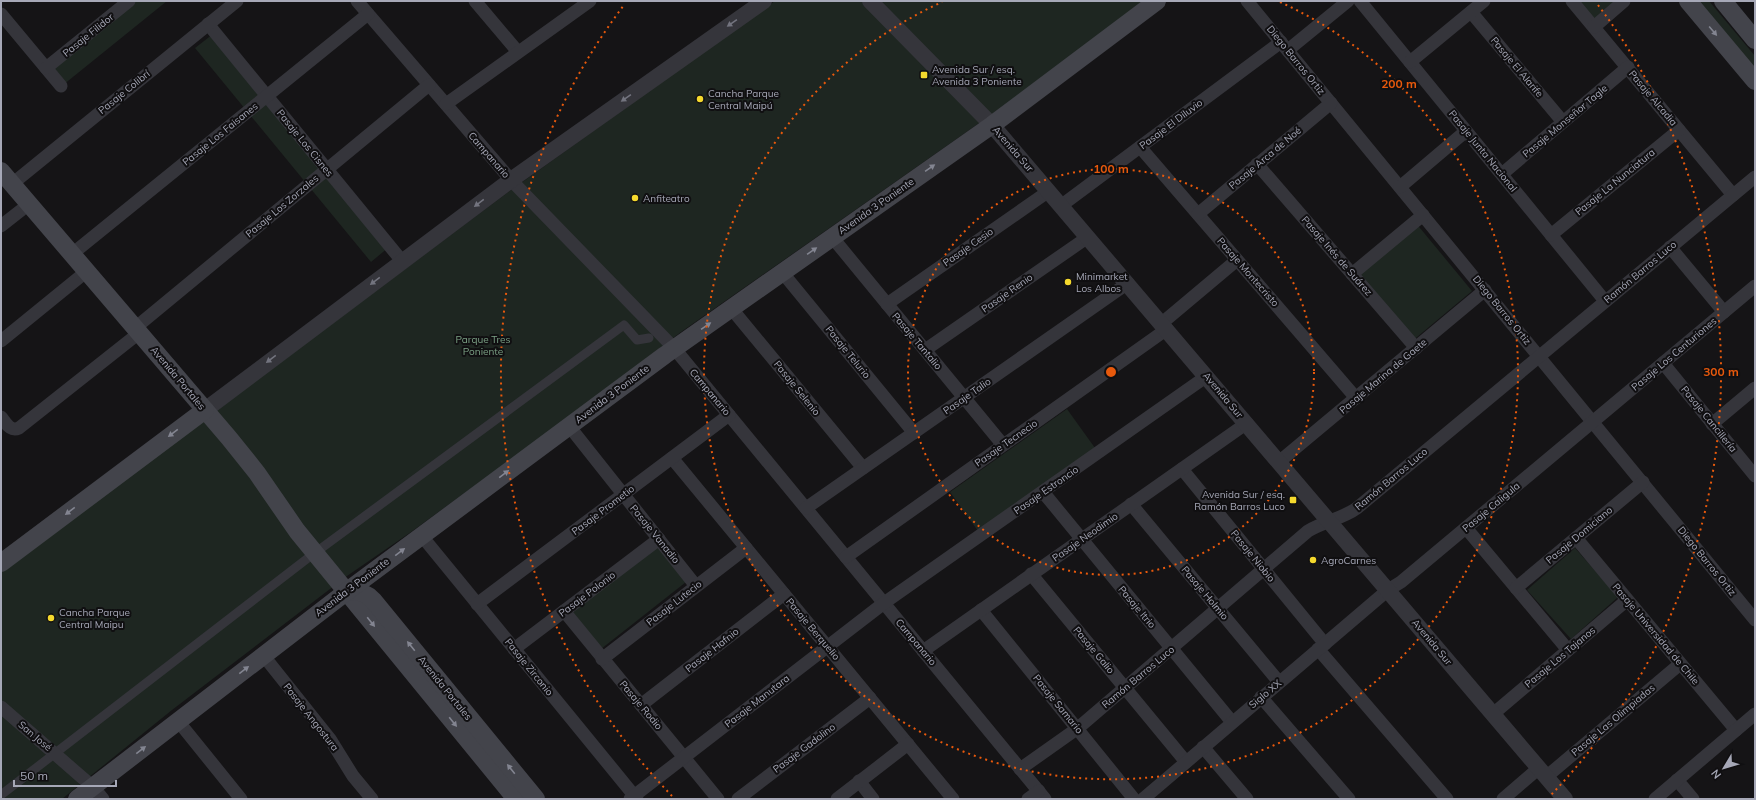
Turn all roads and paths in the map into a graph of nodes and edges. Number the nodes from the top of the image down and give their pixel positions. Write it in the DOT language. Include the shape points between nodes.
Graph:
graph roads {
  1 [pos="129,1"];
  2 [pos="237,1"];
  3 [pos="357,1"];
  4 [pos="475,1"];
  5 [pos="590,1"];
  6 [pos="764,1"];
  7 [pos="870,1"];
  8 [pos="1157,1"];
  9 [pos="1247,1"];
  10 [pos="1348,1"];
  11 [pos="1360,1"];
  12 [pos="1484,1"];
  13 [pos="1572,1"];
  14 [pos="1624,1"];
  15 [pos="1688,1"];
  16 [pos="1723,1"];
  17 [pos="1471,12"];
  18 [pos="1,14"];
  19 [pos="368,14"];
  20 [pos="208,24"];
  21 [pos="1594,27"];
  22 [pos="1755,40"];
  23 [pos="1284,46"];
  24 [pos="518,52"];
  25 [pos="1410,62"];
  26 [pos="1628,67"];
  27 [pos="46,68"];
  28 [pos="1755,81"];
  29 [pos="429,85"];
  30 [pos="61,86"];
  31 [pos="267,96"];
  32 [pos="1331,103"];
  33 [pos="446,104"];
  34 [pos="1563,122"];
  35 [pos="992,125"];
  36 [pos="1679,130"];
  37 [pos="1466,131"];
  38 [pos="1140,147"];
  39 [pos="1257,164"];
  40 [pos="327,169"];
  41 [pos="1502,174"];
  42 [pos="6,177"];
  43 [pos="1755,177"];
  44 [pos="511,180"];
  45 [pos="1400,187"];
  46 [pos="1049,191"];
  47 [pos="1733,194"];
  48 [pos="29,204"];
  49 [pos="1062,205"];
  50 [pos="1198,214"];
  51 [pos="1423,215"];
  52 [pos="1,226"];
  53 [pos="1551,235"];
  54 [pos="832,237"];
  55 [pos="1088,237"];
  56 [pos="1670,247"];
  57 [pos="72,254"];
  58 [pos="1237,260"];
  59 [pos="402,261"];
  60 [pos="87,272"];
  61 [pos="782,272"];
  62 [pos="1352,274"];
  63 [pos="1128,283"];
  64 [pos="1755,286"];
  65 [pos="1485,290"];
  66 [pos="1605,301"];
  67 [pos="887,304"];
  68 [pos="731,308"];
  69 [pos="1724,312"];
  70 [pos="1164,326"];
  71 [pos="137,330"];
  72 [pos="649,338"];
  73 [pos="1,341"];
  74 [pos="674,348"];
  75 [pos="1416,348"];
  76 [pos="925,350"];
  77 [pos="1539,356"];
  78 [pos="1663,363"];
  79 [pos="1207,376"];
  80 [pos="1755,388"];
  81 [pos="964,398"];
  82 [pos="1356,398"];
  83 [pos="205,410"];
  84 [pos="729,415"];
  85 [pos="1,417"];
  86 [pos="1593,421"];
  87 [pos="1247,423"];
  88 [pos="1712,424"];
  89 [pos="569,426"];
  90 [pos="914,433"];
  91 [pos="1003,446"];
  92 [pos="672,458"];
  93 [pos="1280,461"];
  94 [pos="863,468"];
  95 [pos="1182,469"];
  96 [pos="1755,476"];
  97 [pos="1642,482"];
  98 [pos="1043,492"];
  99 [pos="624,495"];
  100 [pos="1131,504"];
  101 [pos="806,508"];
  102 [pos="1331,522"];
  103 [pos="1466,528"];
  104 [pos="421,536"];
  105 [pos="1576,538"];
  106 [pos="659,539"];
  107 [pos="1081,539"];
  108 [pos="746,548"];
  109 [pos="315,553"];
  110 [pos="846,557"];
  111 [pos="1,563"];
  112 [pos="1264,569"];
  113 [pos="1031,574"];
  114 [pos="696,586"];
  115 [pos="1516,588"];
  116 [pos="1388,590"];
  117 [pos="346,592"];
  118 [pos="784,594"];
  119 [pos="1627,600"];
  120 [pos="884,603"];
  121 [pos="478,604"];
  122 [pos="1218,609"];
  123 [pos="981,610"];
  124 [pos="564,611"];
  125 [pos="1755,620"];
  126 [pos="1321,646"];
  127 [pos="828,647"];
  128 [pos="1171,648"];
  129 [pos="514,649"];
  130 [pos="1568,650"];
  131 [pos="923,651"];
  132 [pos="263,655"];
  133 [pos="602,658"];
  134 [pos="1680,664"];
  135 [pos="1279,682"];
  136 [pos="1125,688"];
  137 [pos="870,698"];
  138 [pos="1261,698"];
  139 [pos="641,706"];
  140 [pos="1,707"];
  141 [pos="1493,714"];
  142 [pos="1755,714"];
  143 [pos="178,721"];
  144 [pos="1232,722"];
  145 [pos="1078,728"];
  146 [pos="1736,730"];
  147 [pos="908,744"];
  148 [pos="1203,748"];
  149 [pos="55,752"];
  150 [pos="684,757"];
  151 [pos="1186,762"];
  152 [pos="1020,769"];
  153 [pos="1543,772"];
  154 [pos="1677,780"];
  155 [pos="859,781"];
  156 [pos="98,793"];
  157 [pos="1,795"];
  158 [pos="1037,796"];
  159 [pos="634,798"];
  160 [pos="1147,798"];
  161 [pos="77,799"];
  162 [pos="241,799"];
  163 [pos="372,799"];
  164 [pos="516,799"];
  165 [pos="536,799"];
  166 [pos="718,799"];
  167 [pos="738,799"];
  168 [pos="837,799"];
  169 [pos="873,799"];
  170 [pos="953,799"];
  171 [pos="1134,799"];
  172 [pos="1247,799"];
  173 [pos="1349,799"];
  174 [pos="1447,799"];
  175 [pos="1503,799"];
  176 [pos="1566,799"];
  177 [pos="1655,799"];
  178 [pos="1693,799"];
  1 -- 27 [label="street, Pasaje Filidor"];
  2 -- 20 [label="street, Pasaje Colibrí"];
  3 -- 19 [label="street, Campanario"];
  4 -- 24 [label="street"];
  5 -- 24 [label="street"];
  6 -- 44 [label="street, one-way"];
  7 -- 35 [label="street, Avenida Sur"];
  8 -- 35 [label="main road, Avenida 3 Poniente"];
  9 -- 23 [label="street, Diego Barros Ortiz"];
  10 -- 23 [label="street, Pasaje El Diluvio"];
  11 -- 25 [label="street, Pasaje Junta Nacional"];
  12 -- 17 [label="street"];
  13 -- 21 [label="street, Pasaje Alcadia"];
  14 -- 21 [label="street"];
  15 -- 28 [label="main road, one-way"];
  16 -- 22 [label="main road"];
  17 -- 25 [label="street"];
  17 -- 34 [label="street, Pasaje El Alarife"];
  18 -- 27 [label="street"];
  19 -- 29 [label="street, Campanario"];
  19 -- 31 [label="street, Pasaje Los Faisanes"];
  20 -- 31 [label="street, Pasaje Los Cisnes"];
  20 -- 42 [label="street, Pasaje Colibrí"];
  21 -- 26 [label="street, Pasaje Alcadia"];
  23 -- 32 [label="street, Diego Barros Ortiz"];
  23 -- 38 [label="street, Pasaje El Diluvio"];
  24 -- 33 [label="street"];
  25 -- 37 [label="street, Pasaje Junta Nacional"];
  26 -- 34 [label="street, Pasaje Monseñor Tagle"];
  26 -- 36 [label="street, Pasaje Alcadia"];
  27 -- 30 [label="street"];
  29 -- 33 [label="street, Campanario"];
  29 -- 40 [label="street, Pasaje Los Zorzales"];
  31 -- 40 [label="street, Pasaje Los Cisnes"];
  31 -- 57 [label="street, Pasaje Los Faisanes"];
  32 -- 39 [label="street, Pasaje Arca de Noé"];
  32 -- 45 [label="street, Diego Barros Ortiz"];
  33 -- 44 [label="street, Campanario"];
  34 -- 41 [label="street, Pasaje Monseñor Tagle"];
  35 -- 46 [label="street, Avenida Sur"];
  54 -- 35 [label="main road, Avenida 3 Poniente, one-way"];
  36 -- 47 [label="street, Pasaje Alcadia"];
  36 -- 53 [label="street, Pasaje La Nunciatura"];
  37 -- 41 [label="street, Pasaje Junta Nacional"];
  37 -- 45 [label="street"];
  38 -- 49 [label="street, Pasaje El Diluvio"];
  38 -- 50 [label="street, Pasaje Montecristo"];
  39 -- 50 [label="street, Pasaje Arca de Noé"];
  39 -- 62 [label="street, Pasaje Inés de Suárez"];
  40 -- 59 [label="street, Pasaje Los Cisnes"];
  40 -- 71 [label="street, Pasaje Los Zorzales"];
  41 -- 53 [label="street, Pasaje Junta Nacional"];
  42 -- 48 [label="main road, Avenida Portales"];
  43 -- 47 [label="street, Ramón Barros Luco"];
  44 -- 59 [label="street, one-way"];
  44 -- 74 [label="street, Campanario"];
  45 -- 51 [label="street, Diego Barros Ortiz"];
  46 -- 49 [label="street, Avenida Sur"];
  46 -- 67 [label="street, Pasaje Cesio"];
  47 -- 56 [label="street, Ramón Barros Luco"];
  48 -- 52 [label="street"];
  48 -- 57 [label="main road, Avenida Portales"];
  49 -- 55 [label="street, Avenida Sur"];
  50 -- 58 [label="street, Pasaje Montecristo"];
  51 -- 62 [label="street"];
  51 -- 65 [label="street, Diego Barros Ortiz"];
  53 -- 66 [label="street, Pasaje Junta Nacional"];
  61 -- 54 [label="main road, Avenida 3 Poniente, one-way"];
  54 -- 67 [label="street, Pasaje Tantalio"];
  55 -- 63 [label="street, Avenida Sur"];
  55 -- 76 [label="street, Pasaje Renio"];
  56 -- 66 [label="street, Ramón Barros Luco"];
  56 -- 69 [label="street"];
  57 -- 60 [label="main road, Avenida Portales"];
  58 -- 70 [label="street, Pasaje Tecnecio"];
  58 -- 82 [label="street, Pasaje Montecristo"];
  59 -- 83 [label="street, one-way"];
  60 -- 71 [label="main road, Avenida Portales"];
  60 -- 73 [label="street"];
  61 -- 68 [label="main road, Avenida 3 Poniente"];
  61 -- 90 [label="street, Pasaje Telurio"];
  62 -- 75 [label="street, Pasaje Inés de Suárez"];
  63 -- 70 [label="street, Avenida Sur"];
  63 -- 81 [label="street, Pasaje Talio"];
  64 -- 69 [label="street, Pasaje Los Centuriones"];
  65 -- 75 [label="street, Pasaje Marina de Gaete"];
  65 -- 77 [label="street, Diego Barros Ortiz"];
  66 -- 77 [label="street, Ramón Barros Luco"];
  67 -- 76 [label="street, Pasaje Tantalio"];
  74 -- 68 [label="main road, Avenida 3 Poniente, one-way"];
  68 -- 94 [label="street, Pasaje Selenio"];
  69 -- 78 [label="street, Pasaje Los Centuriones"];
  70 -- 79 [label="street, Avenida Sur"];
  70 -- 91 [label="street, Pasaje Tecnecio"];
  71 -- 83 [label="main road, Avenida Portales"];
  71 -- 85 [label="street, Pasaje Los Zorzales" via="19,428 10,428"];
  72 -- 109 [label="street" via="637,340 624,325"];
  74 -- 84 [label="street, Campanario"];
  74 -- 89 [label="main road, Avenida 3 Poniente"];
  75 -- 82 [label="street, Pasaje Marina de Gaete"];
  76 -- 81 [label="street, Pasaje Tantalio"];
  77 -- 86 [label="street, Diego Barros Ortiz"];
  77 -- 102 [label="street, Ramón Barros Luco" via="1350,514"];
  78 -- 86 [label="street, Pasaje Los Centuriones"];
  78 -- 88 [label="street, Pasaje Cancillería"];
  79 -- 87 [label="street, Avenida Sur"];
  79 -- 98 [label="street, Pasaje Estroncio"];
  80 -- 88 [label="street"];
  81 -- 90 [label="street, Pasaje Talio"];
  81 -- 91 [label="street, Pasaje Tantalio"];
  82 -- 93 [label="street, Pasaje Marina de Gaete"];
  83 -- 109 [label="main road, Avenida Portales" via="252,467"];
  83 -- 111 [label="main road, one-way"];
  84 -- 92 [label="street, Pasaje Prometio"];
  84 -- 101 [label="street, Campanario"];
  86 -- 97 [label="street, Diego Barros Ortiz"];
  86 -- 103 [label="street, Pasaje Caligula"];
  87 -- 93 [label="street, Avenida Sur"];
  87 -- 95 [label="street, Pasaje Neodimio"];
  88 -- 96 [label="street, Pasaje Cancillería"];
  89 -- 99 [label="street, Pasaje Vanadio"];
  104 -- 89 [label="main road, Avenida 3 Poniente, one-way"];
  90 -- 94 [label="street, Pasaje Talio"];
  91 -- 110 [label="street, Pasaje Tecnecio"];
  92 -- 99 [label="street, Pasaje Prometio"];
  92 -- 108 [label="street, Pasaje Berquelio"];
  93 -- 102 [label="street, Avenida Sur"];
  94 -- 101 [label="street, Pasaje Talio"];
  95 -- 100 [label="street, Pasaje Neodimio"];
  95 -- 112 [label="street, Pasaje Niobio"];
  97 -- 105 [label="street, Pasaje Domiciano"];
  97 -- 125 [label="street, Diego Barros Ortiz"];
  98 -- 107 [label="street, Pasaje Itrio"];
  98 -- 120 [label="street, Pasaje Estroncio"];
  99 -- 106 [label="street, Pasaje Vanadio"];
  99 -- 121 [label="street, Pasaje Prometio"];
  100 -- 107 [label="street, Pasaje Neodimio"];
  100 -- 122 [label="street, Pasaje Holmio"];
  101 -- 110 [label="street, Campanario"];
  102 -- 112 [label="street, Ramón Barros Luco" via="1308,532"];
  102 -- 116 [label="street, Avenida Sur"];
  103 -- 115 [label="street"];
  103 -- 116 [label="street, Pasaje Caligula"];
  117 -- 104 [label="main road, Avenida 3 Poniente, one-way"];
  104 -- 121 [label="street, Pasaje Zirconio"];
  105 -- 115 [label="street, Pasaje Domiciano"];
  105 -- 119 [label="street, Pasaje Universidad de Chile"];
  106 -- 114 [label="street, Pasaje Vanadio"];
  106 -- 124 [label="street, Pasaje Polonio"];
  107 -- 113 [label="street, Pasaje Neodimio"];
  107 -- 128 [label="street, Pasaje Itrio"];
  108 -- 114 [label="street, Pasaje Lutecio"];
  108 -- 118 [label="street, Pasaje Berquelio"];
  109 -- 117 [label="main road, Avenida Portales"];
  109 -- 149 [label="street"];
  110 -- 120 [label="street, Campanario"];
  112 -- 122 [label="street, Ramón Barros Luco"];
  112 -- 126 [label="street, Pasaje Niobio"];
  113 -- 123 [label="street, Pasaje Neodimio"];
  113 -- 136 [label="street, Pasaje Galio"];
  114 -- 133 [label="street, Pasaje Lutecio"];
  115 -- 130 [label="street"];
  116 -- 126 [label="street, Siglo XX"];
  116 -- 141 [label="street, Avenida Sur"];
  117 -- 132 [label="main road, Avenida 3 Poniente"];
  117 -- 164 [label="main road, Avenida Portales, one-way"];
  165 -- 117 [label="main road, Avenida Portales, one-way" via="373,600 359,591"];
  118 -- 127 [label="street, Pasaje Berquelio"];
  118 -- 139 [label="street, Pasaje Hafnio"];
  119 -- 130 [label="street, Pasaje Los Tajanos"];
  119 -- 134 [label="street, Pasaje Universidad de Chile"];
  120 -- 127 [label="street, Pasaje Manutara"];
  120 -- 131 [label="street, Campanario"];
  121 -- 129 [label="street, Pasaje Zirconio"];
  122 -- 128 [label="street, Ramón Barros Luco"];
  122 -- 135 [label="street, Pasaje Holmio"];
  123 -- 131 [label="street, Pasaje Neodimio"];
  123 -- 145 [label="street, Pasaje Samario"];
  124 -- 129 [label="street, Pasaje Polonio"];
  124 -- 133 [label="street, Pasaje Rodio"];
  126 -- 135 [label="street, Siglo XX"];
  126 -- 174 [label="street, Pasaje Niobio"];
  127 -- 137 [label="street, Pasaje Berquelio"];
  127 -- 150 [label="street, Pasaje Manutara"];
  128 -- 136 [label="street, Ramón Barros Luco"];
  128 -- 144 [label="street, Pasaje Itrio"];
  129 -- 159 [label="street, Pasaje Zirconio"];
  130 -- 141 [label="street, Pasaje Los Tajanos"];
  131 -- 152 [label="street, Campanario"];
  143 -- 132 [label="main road, Avenida 3 Poniente, one-way"];
  132 -- 163 [label="street, Pasaje Angostura" via="330,739 353,776"];
  133 -- 139 [label="street, Pasaje Rodio"];
  134 -- 146 [label="street, Pasaje Universidad de Chile"];
  134 -- 153 [label="street, Pasaje Las Olimpiadas"];
  135 -- 138 [label="street, Siglo XX"];
  136 -- 145 [label="street, Ramón Barros Luco"];
  136 -- 151 [label="street, Pasaje Galio"];
  137 -- 147 [label="street, Pasaje Berquelio"];
  137 -- 167 [label="street, Pasaje Gadolino"];
  138 -- 144 [label="street, Siglo XX"];
  138 -- 173 [label="street"];
  139 -- 150 [label="street, Pasaje Rodio"];
  140 -- 149 [label="street, San José"];
  141 -- 153 [label="street, Avenida Sur"];
  142 -- 146 [label="street"];
  156 -- 143 [label="main road, Avenida 3 Poniente, one-way"];
  143 -- 162 [label="street"];
  144 -- 148 [label="street, Siglo XX"];
  145 -- 152 [label="street, Ramón Barros Luco"];
  145 -- 171 [label="street, Pasaje Samario"];
  146 -- 154 [label="street"];
  147 -- 155 [label="street"];
  147 -- 170 [label="street, Pasaje Berquelio"];
  148 -- 151 [label="street, Siglo XX"];
  148 -- 172 [label="street"];
  149 -- 156 [label="street, San José"];
  149 -- 157 [label="street"];
  150 -- 159 [label="street, Pasaje Manutara"];
  150 -- 166 [label="street, Pasaje Rodio"];
  151 -- 160 [label="street, Siglo XX"];
  152 -- 158 [label="street, Campanario"];
  153 -- 175 [label="street, Pasaje Las Olimpiadas"];
  153 -- 176 [label="street, Avenida Sur"];
  154 -- 177 [label="street"];
  154 -- 178 [label="street"];
  155 -- 168 [label="street"];
  155 -- 169 [label="street"];
  156 -- 161 [label="main road, Avenida 3 Poniente"];
}
